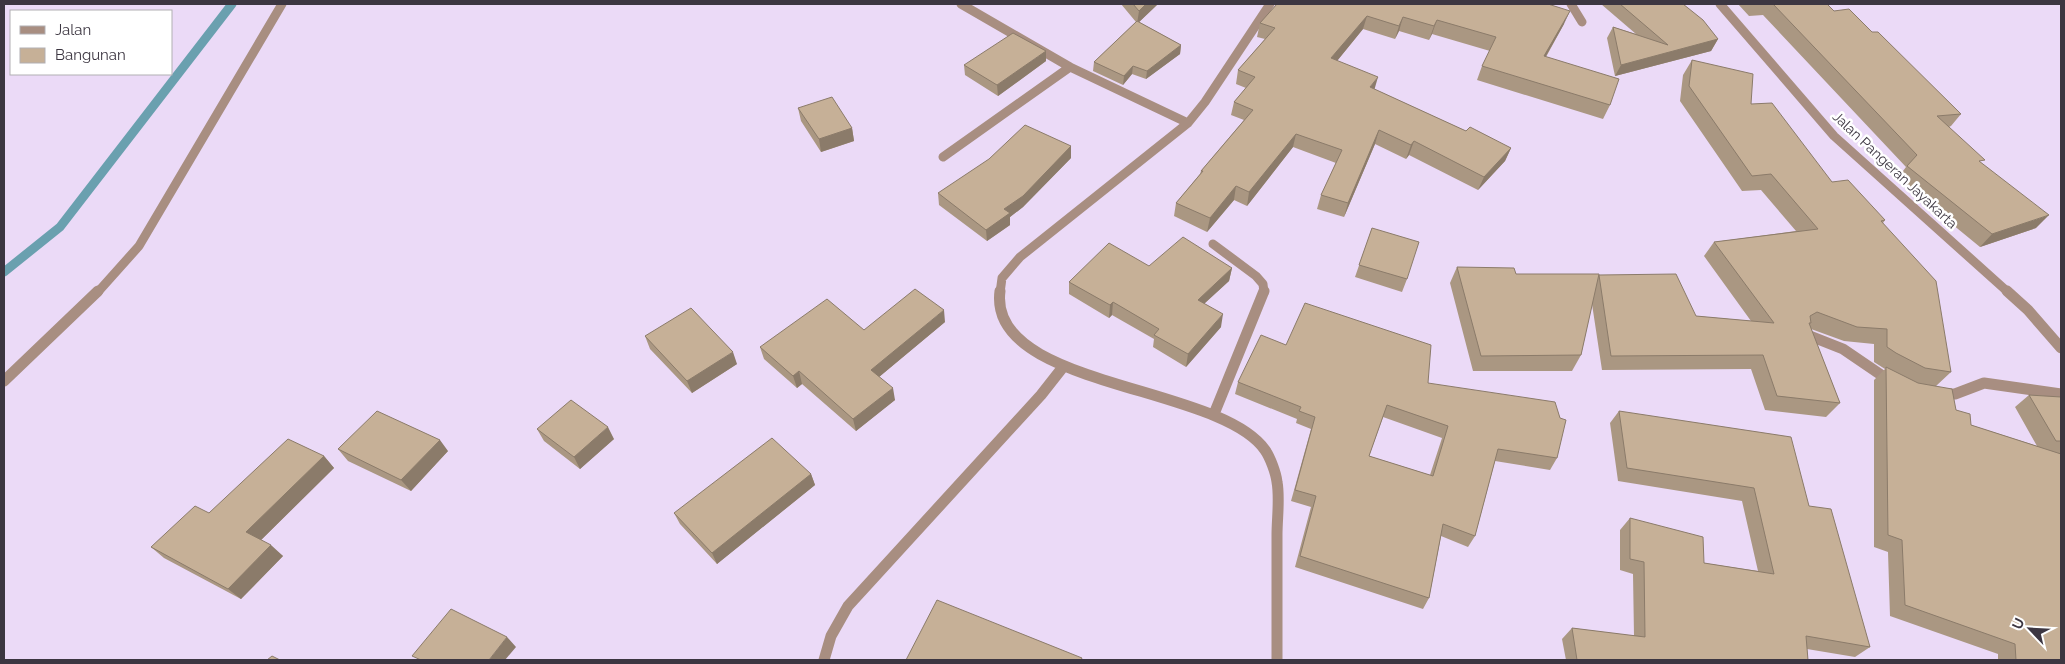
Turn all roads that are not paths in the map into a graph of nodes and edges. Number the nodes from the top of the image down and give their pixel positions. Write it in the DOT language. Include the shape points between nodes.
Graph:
graph roads {
  1 [pos="282,4"];
  2 [pos="961,4"];
  3 [pos="1270,4"];
  4 [pos="1571,4"];
  5 [pos="1720,4"];
  6 [pos="1582,22"];
  7 [pos="1070,66"];
  8 [pos="1188,123"];
  9 [pos="943,157"];
  10 [pos="1213,244"];
  11 [pos="1805,334"];
  12 [pos="2061,348"];
  13 [pos="1063,367"];
  14 [pos="4,381"];
  15 [pos="1900,386"];
  16 [pos="1928,392"];
  17 [pos="2061,394"];
  18 [pos="1214,414"];
  19 [pos="824,660"];
  20 [pos="1277,660"];
  1 -- 14 [label="street" via="139,246 96,294"];
  2 -- 7 [label="street"];
  3 -- 8 [label="street" via="1252,35"];
  4 -- 6 [label="street"];
  5 -- 12 [label="street, Jalan Pangeran Jayakarta" via="1834,136 2028,310"];
  7 -- 8 [label="street"];
  7 -- 9 [label="street"];
  8 -- 13 [label="street" via="1020,257 1002,278 999,300 1012,332 1038,354"];
  10 -- 18 [label="street" via="1256,276 1263,284 1264,292"];
  11 -- 15 [label="street" via="1843,349"];
  13 -- 18 [label="street"];
  13 -- 19 [label="street" via="1041,395 854,597 838,617"];
  16 -- 17 [label="street" via="1955,394 1984,383"];
  18 -- 20 [label="street" via="1244,430 1265,450 1277,481"];
}
